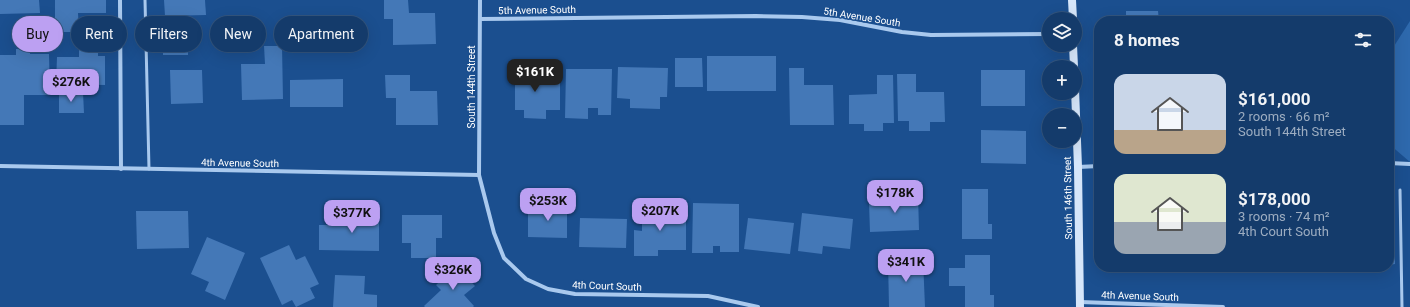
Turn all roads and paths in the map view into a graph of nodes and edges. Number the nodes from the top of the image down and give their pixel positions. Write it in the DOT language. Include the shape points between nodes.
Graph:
graph roads {
  1 [pos="120,0"];
  2 [pos="145,0"];
  3 [pos="480,0"];
  4 [pos="1072,0"];
  5 [pos="1073,12"];
  6 [pos="480,18"];
  7 [pos="1042,34"];
  8 [pos="1075,100"];
  9 [pos="1394,164"];
  10 [pos="1410,164"];
  11 [pos="0,166"];
  12 [pos="1094,166"];
  13 [pos="1078,167"];
  14 [pos="121,169"];
  15 [pos="149,169"];
  16 [pos="479,175"];
  17 [pos="1400,190"];
  18 [pos="1080,304"];
  19 [pos="758,307"];
  20 [pos="1223,307"];
  21 [pos="1402,307"];
  1 -- 14 [label="street"];
  2 -- 15 [label="lane"];
  3 -- 6 [label="street, South 144th Street"];
  4 -- 5 [label="street"];
  6 -- 7 [label="street, 5th Avenue South" via="802,17 840,20 931,35"];
  6 -- 16 [label="street, South 144th Street"];
  8 -- 13 [label="street, South 146th Street"];
  9 -- 10 [label="street"];
  11 -- 14 [label="street, 4th Avenue South"];
  12 -- 13 [label="street"];
  13 -- 18 [label="street, South 146th Street"];
  14 -- 15 [label="street, 4th Avenue South"];
  15 -- 16 [label="street, 4th Avenue South"];
  16 -- 19 [label="street, 4th Court South" via="494,233 504,258 526,279 542,287 575,294 708,296"];
  17 -- 21 [label="lane"];
  18 -- 20 [label="street, 4th Avenue South"];
}
